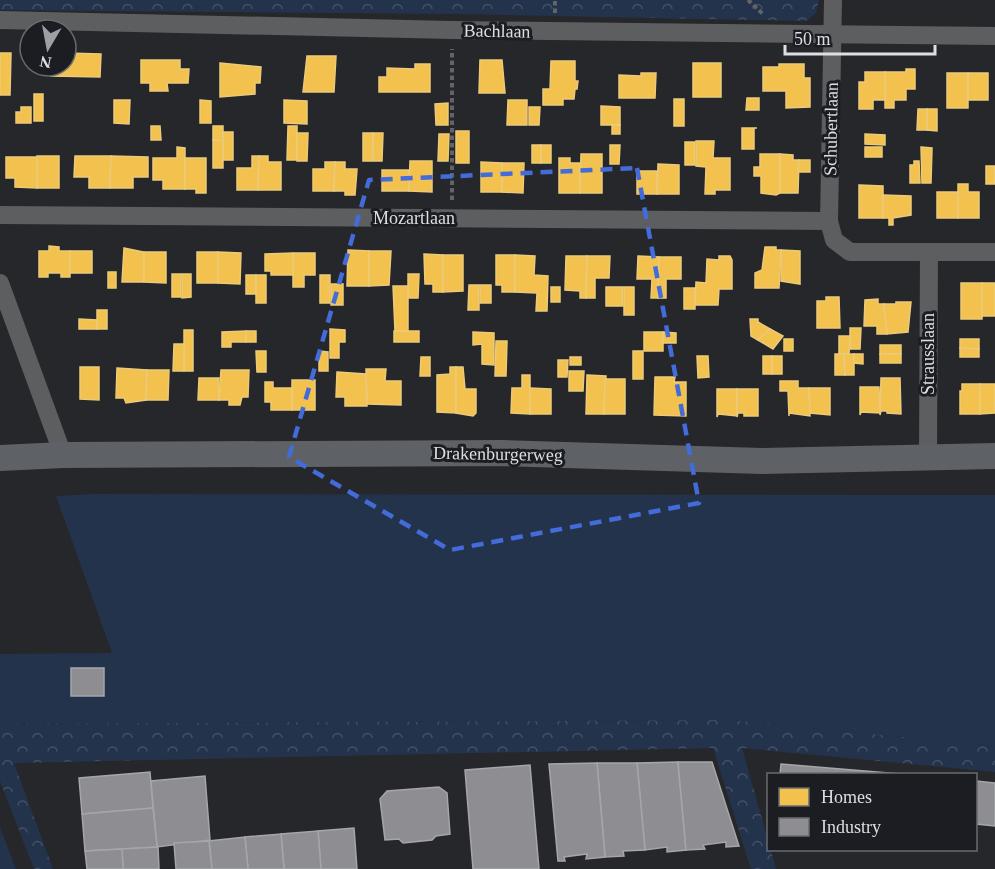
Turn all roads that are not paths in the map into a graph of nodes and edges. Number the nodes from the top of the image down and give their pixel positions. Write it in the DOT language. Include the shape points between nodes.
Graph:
graph roads {
  1 [pos="833,0"];
  2 [pos="0,20"];
  3 [pos="833,34"];
  4 [pos="995,36"];
  5 [pos="0,215"];
  6 [pos="829,221"];
  7 [pos="929,252"];
  8 [pos="995,252"];
  9 [pos="0,283"];
  10 [pos="63,455"];
  11 [pos="928,456"];
  12 [pos="995,456"];
  13 [pos="0,458"];
  1 -- 3 [label="street, Schubertlaan"];
  2 -- 3 [label="street, Bachlaan"];
  3 -- 4 [label="street, Bachlaan"];
  3 -- 6 [label="street, Schubertlaan"];
  5 -- 6 [label="street, Mozartlaan"];
  6 -- 7 [label="street" via="834,240 850,252"];
  7 -- 8 [label="street"];
  7 -- 11 [label="street, Strausslaan"];
  9 -- 10 [label="street"];
  10 -- 11 [label="main road, Drakenburgerweg" via="502,453 762,460"];
  10 -- 13 [label="main road, Drakenburgerweg"];
  11 -- 12 [label="main road, Drakenburgerweg"];
}
